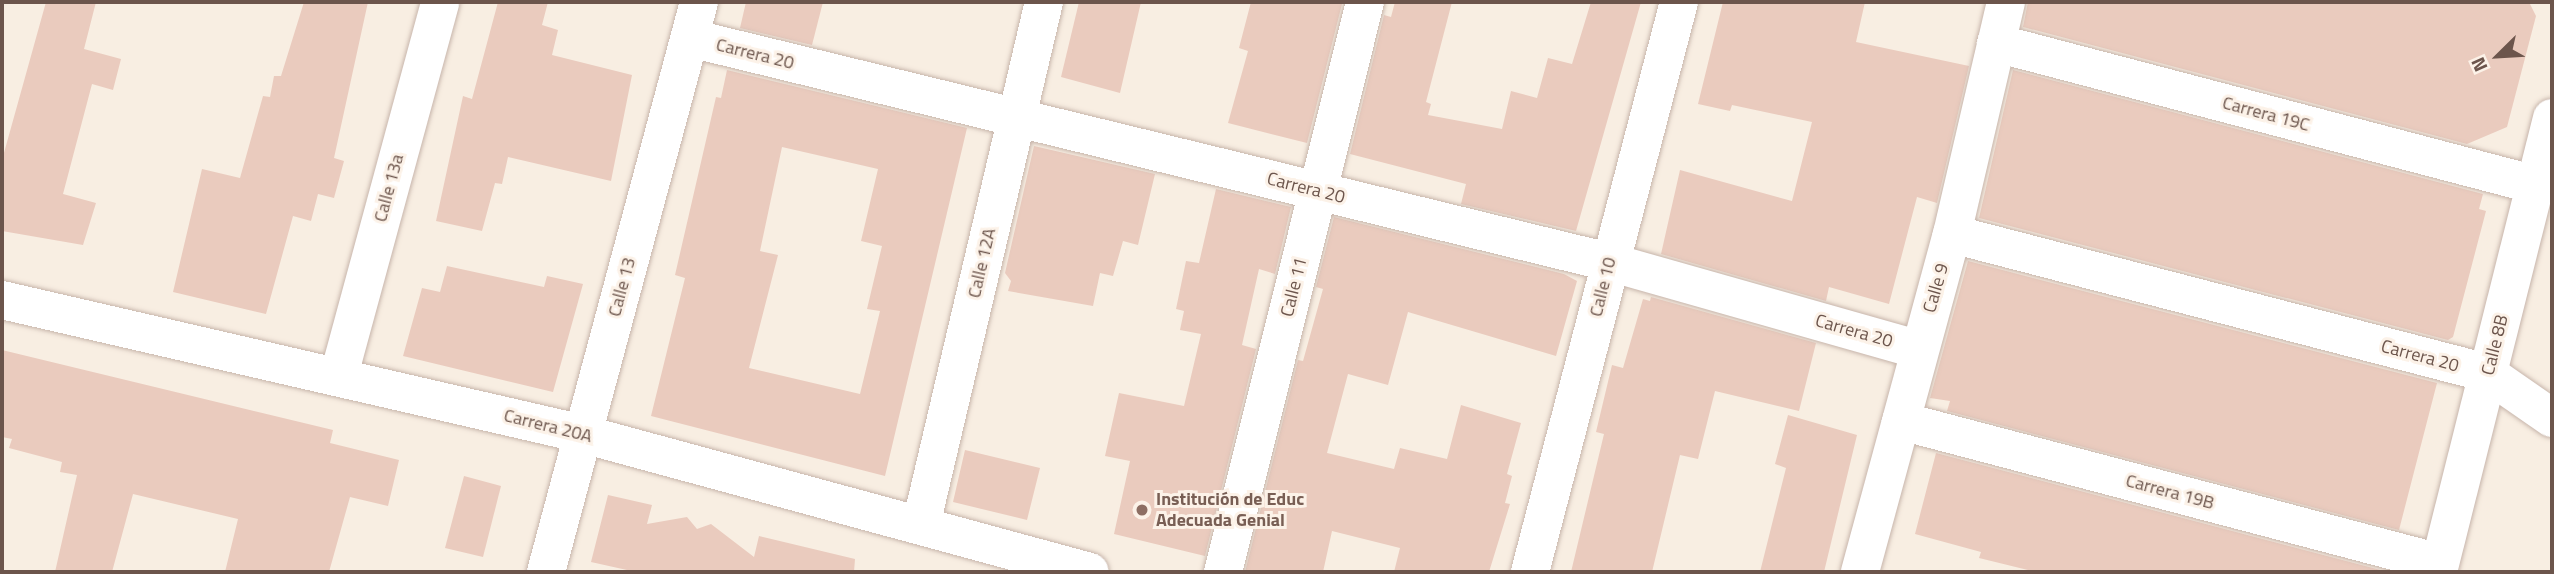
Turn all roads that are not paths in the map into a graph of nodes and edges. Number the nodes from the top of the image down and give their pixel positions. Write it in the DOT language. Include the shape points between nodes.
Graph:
graph roads {
  1 [pos="440,2"];
  2 [pos="699,2"];
  3 [pos="1044,2"];
  4 [pos="1366,2"];
  5 [pos="1679,2"];
  6 [pos="2006,2"];
  7 [pos="690,38"];
  8 [pos="1996,43"];
  9 [pos="1017,117"];
  10 [pos="2552,118"];
  11 [pos="2536,185"];
  12 [pos="1318,191"];
  13 [pos="1952,234"];
  14 [pos="1609,262"];
  15 [pos="2,300"];
  16 [pos="1919,350"];
  17 [pos="2487,373"];
  18 [pos="339,374"];
  19 [pos="2552,418"];
  20 [pos="1901,421"];
  21 [pos="583,434"];
  22 [pos="921,525"];
  23 [pos="2439,568"];
  24 [pos="546,572"];
  25 [pos="1090,572"];
  26 [pos="1223,572"];
  27 [pos="1530,572"];
  28 [pos="1860,572"];
  1 -- 18 [label="street, Calle 13a"];
  2 -- 7 [label="street, Calle 13"];
  3 -- 9 [label="street, Calle 12A"];
  4 -- 12 [label="street, Calle 11"];
  5 -- 14 [label="street, Calle 10"];
  6 -- 8 [label="street, Calle 9"];
  7 -- 9 [label="street, Carrera 20"];
  7 -- 21 [label="street, Calle 13"];
  8 -- 11 [label="street, Carrera 19C"];
  8 -- 13 [label="street, Calle 9"];
  9 -- 12 [label="street, Carrera 20"];
  9 -- 22 [label="street, Calle 12A"];
  10 -- 11 [label="street, Calle 8B"];
  11 -- 17 [label="street, Calle 8B"];
  12 -- 14 [label="street, Carrera 20"];
  12 -- 26 [label="street, Calle 11"];
  13 -- 16 [label="street, Calle 9"];
  13 -- 17 [label="street, Carrera 20"];
  14 -- 16 [label="street, Carrera 20"];
  14 -- 27 [label="street, Calle 10"];
  15 -- 18 [label="street, Carrera 20A"];
  16 -- 20 [label="street, Calle 9"];
  17 -- 19 [label="street, Carrera 20"];
  17 -- 23 [label="street, Calle 8B"];
  18 -- 21 [label="street, Carrera 20A"];
  20 -- 23 [label="street, Carrera 19B"];
  20 -- 28 [label="street, Calle 9"];
  21 -- 22 [label="street, Carrera 20A"];
  21 -- 24 [label="street, Calle 13"];
  22 -- 25 [label="street, Carrera 20A"];
}
